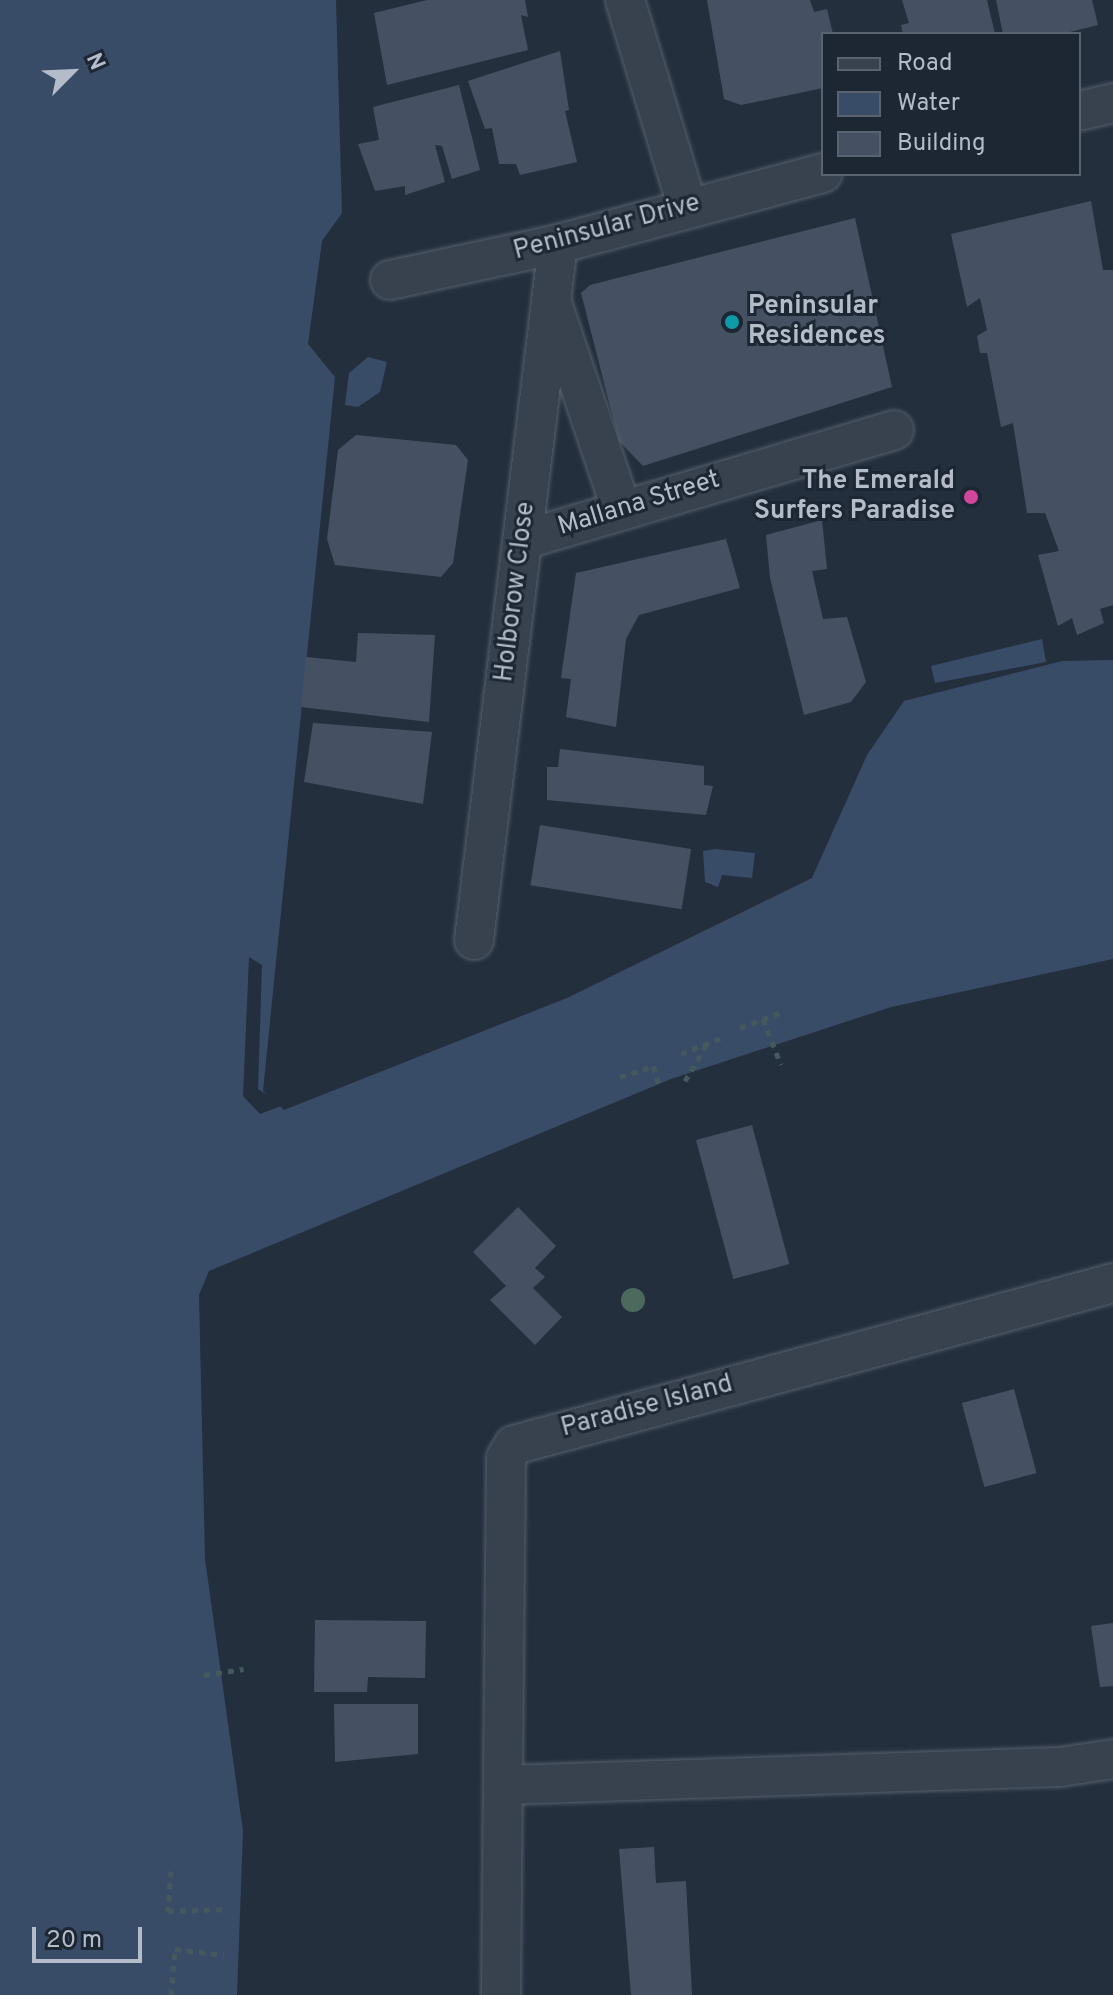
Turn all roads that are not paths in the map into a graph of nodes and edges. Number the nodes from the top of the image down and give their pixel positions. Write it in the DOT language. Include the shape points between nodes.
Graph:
graph roads {
  1 [pos="625,0"];
  2 [pos="1113,103"];
  3 [pos="1081,111"];
  4 [pos="821,173"];
  5 [pos="687,205"];
  6 [pos="558,244"];
  7 [pos="390,280"];
  8 [pos="550,296"];
  9 [pos="894,430"];
  10 [pos="621,508"];
  11 [pos="523,540"];
  12 [pos="474,940"];
  13 [pos="1113,1283"];
  14 [pos="1113,1759"];
  15 [pos="506,1785"];
  16 [pos="501,1995"];
  1 -- 5 [label="street"];
  2 -- 3 [label="street"];
  4 -- 5 [label="street, Peninsular Drive"];
  5 -- 6 [label="street, Peninsular Drive"];
  6 -- 7 [label="street, Peninsular Drive"];
  6 -- 8 [label="street, Holborow Close"];
  8 -- 10 [label="street"];
  8 -- 11 [label="street, Holborow Close"];
  9 -- 10 [label="street, Mallana Street"];
  10 -- 11 [label="street, Mallana Street"];
  11 -- 12 [label="street, Holborow Close"];
  13 -- 15 [label="street, Paradise Island" via="514,1445 506,1458"];
  14 -- 15 [label="street" via="1060,1767"];
  15 -- 16 [label="street, Paradise Island"];
}
